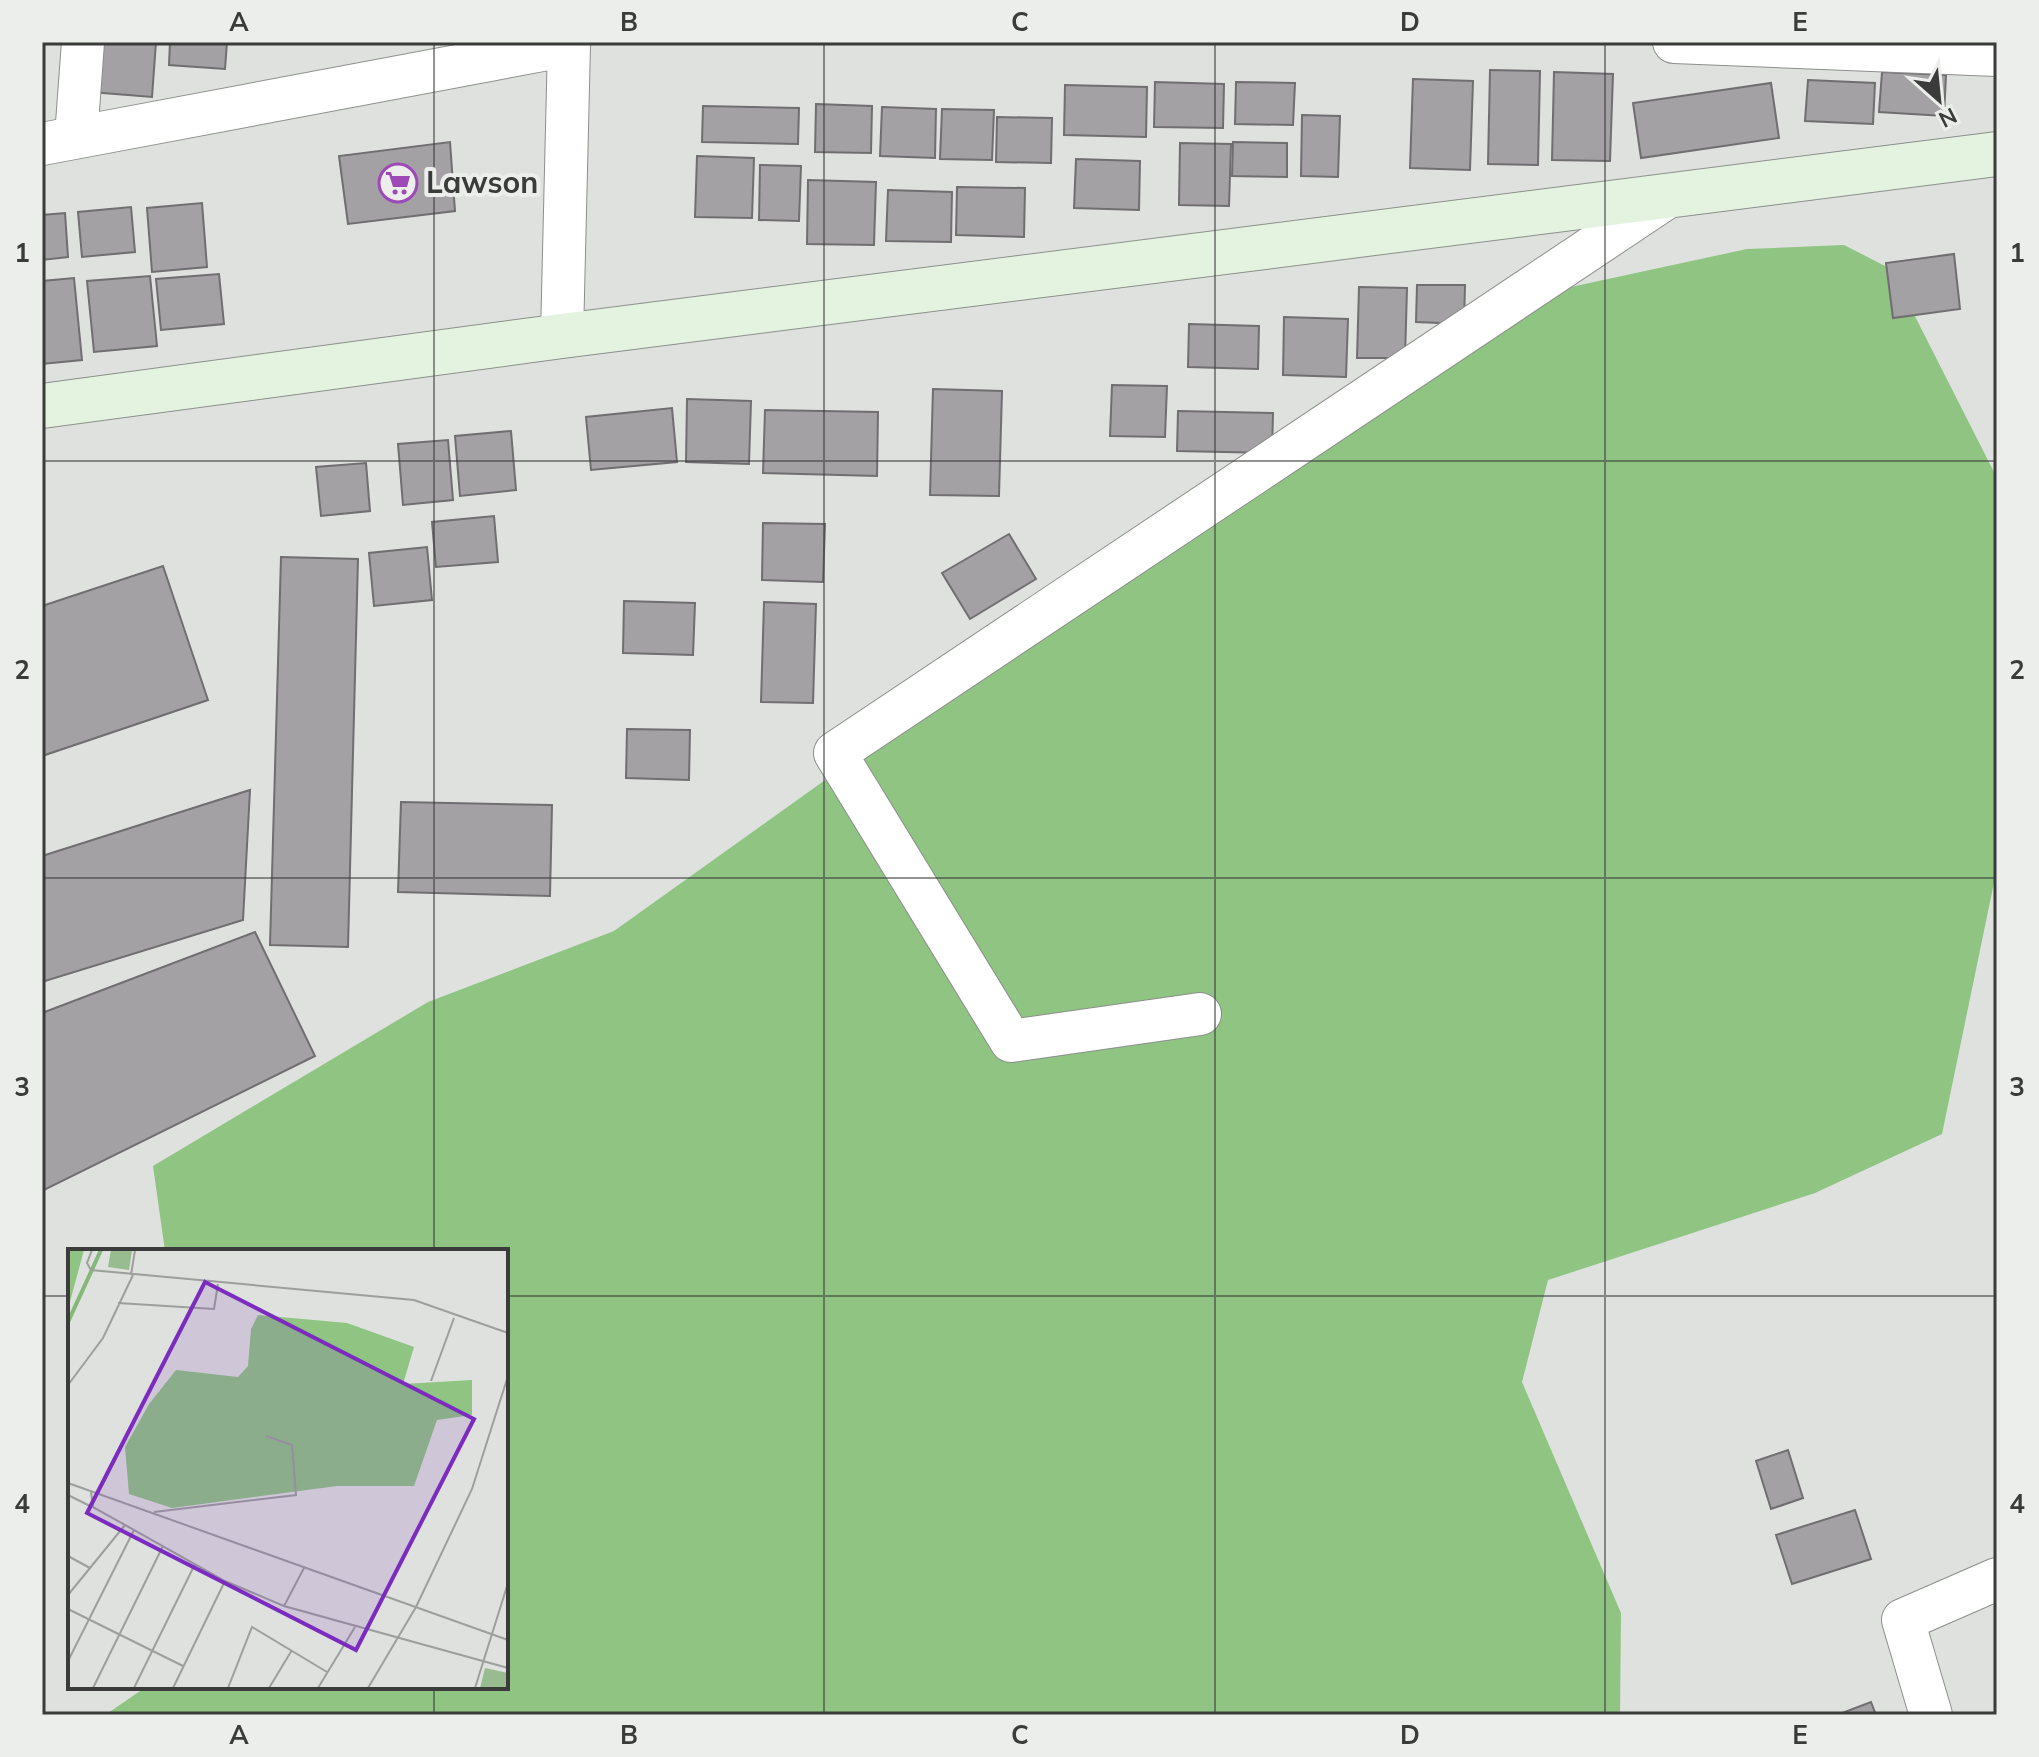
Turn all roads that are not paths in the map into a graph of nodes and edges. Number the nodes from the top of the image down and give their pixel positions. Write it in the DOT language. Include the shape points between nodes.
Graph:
graph roads {
  1 [pos="83,42"];
  2 [pos="1698,42"];
  3 [pos="580,44"];
  4 [pos="1779,44"];
  5 [pos="1997,55"];
  6 [pos="59,140"];
  7 [pos="1997,154"];
  8 [pos="1669,196"];
  9 [pos="562,336"];
  10 [pos="42,406"];
  11 [pos="1200,1014"];
  12 [pos="1997,1579"];
  13 [pos="1931,1715"];
  1 -- 6 [label="street"];
  2 -- 4 [label="street"];
  3 -- 6 [label="street"];
  3 -- 9 [label="street"];
  4 -- 5 [label="street"];
  7 -- 8 [label="main road"];
  8 -- 9 [label="main road"];
  8 -- 11 [label="street" via="835,753 1011,1041"];
  9 -- 10 [label="main road"];
  12 -- 13 [label="street" via="1903,1620"];
}
